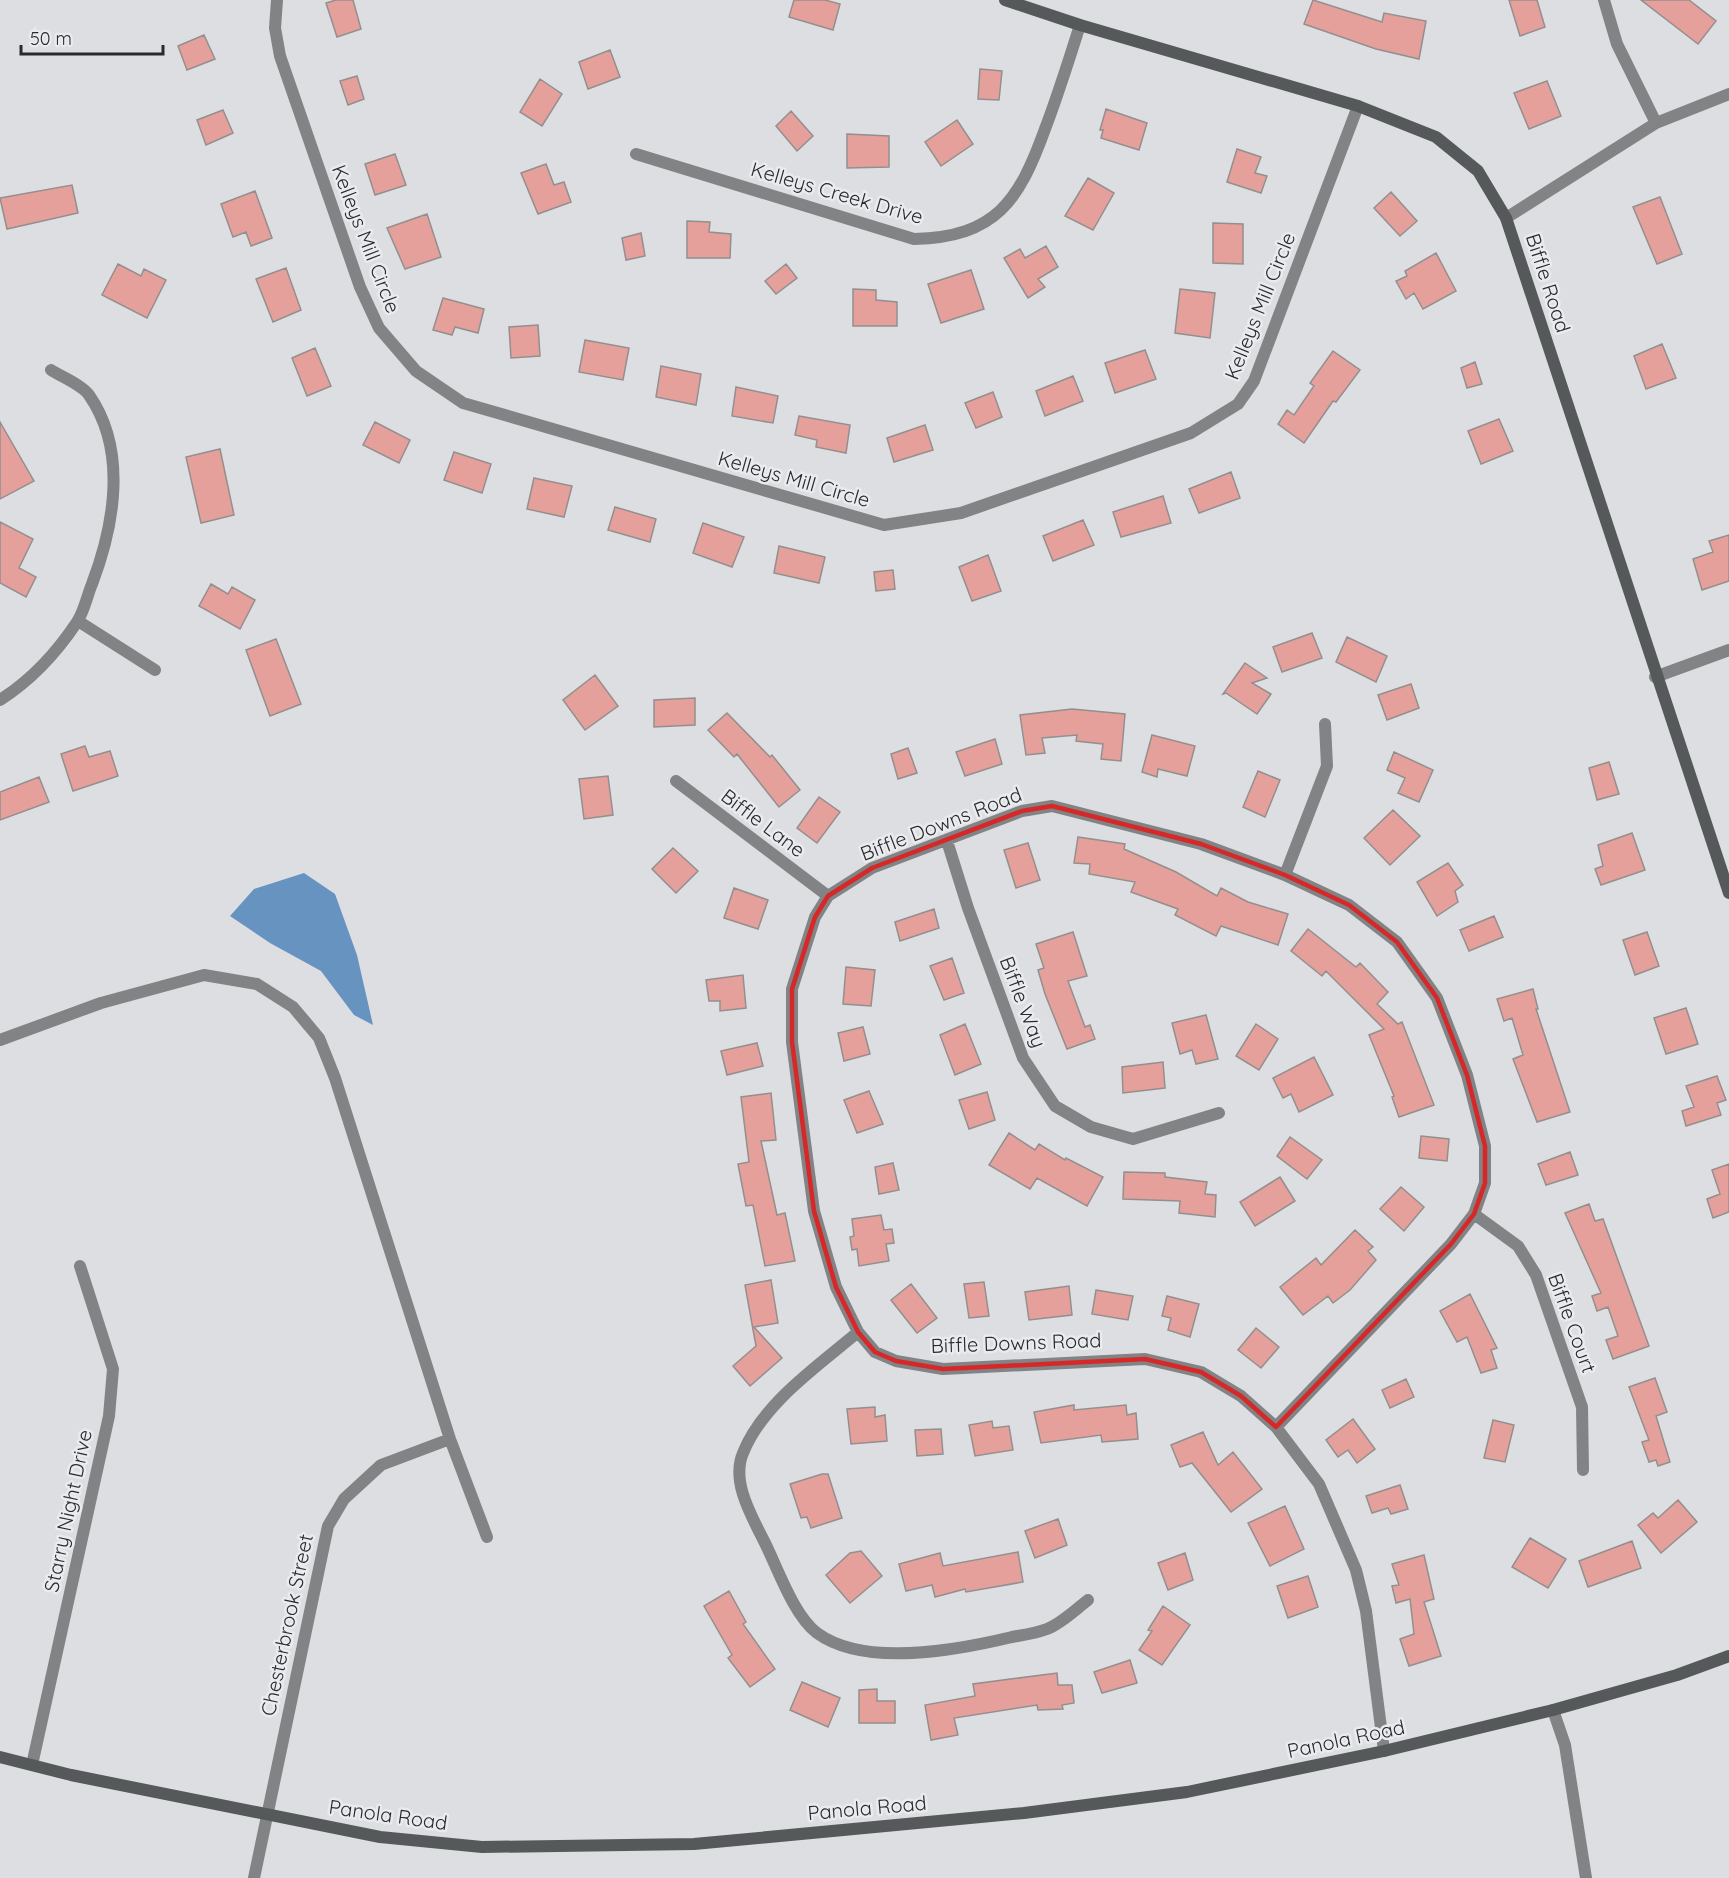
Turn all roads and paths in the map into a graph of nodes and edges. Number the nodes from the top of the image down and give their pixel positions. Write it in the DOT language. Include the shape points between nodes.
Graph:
graph roads {
  1 [pos="277,0"];
  2 [pos="1005,0"];
  3 [pos="1604,0"];
  4 [pos="1080,25"];
  5 [pos="1729,94"];
  6 [pos="1358,106"];
  7 [pos="1656,123"];
  8 [pos="636,154"];
  9 [pos="1506,218"];
  10 [pos="51,370"];
  11 [pos="78,621"];
  12 [pos="1729,650"];
  13 [pos="155,670"];
  14 [pos="1655,677"];
  15 [pos="0,700"];
  16 [pos="1324,724"];
  17 [pos="676,781"];
  18 [pos="947,841"];
  19 [pos="1285,875"];
  20 [pos="1729,893"];
  21 [pos="828,897"];
  22 [pos="0,1040"];
  23 [pos="1219,1113"];
  24 [pos="1474,1214"];
  25 [pos="80,1266"];
  26 [pos="858,1332"];
  27 [pos="1276,1427"];
  28 [pos="450,1439"];
  29 [pos="1583,1470"];
  30 [pos="487,1537"];
  31 [pos="1088,1600"];
  32 [pos="1729,1656"];
  33 [pos="1553,1710"];
  34 [pos="1383,1752"];
  35 [pos="0,1757"];
  36 [pos="32,1765"];
  37 [pos="266,1814"];
  38 [pos="254,1878"];
  39 [pos="1586,1878"];
  1 -- 6 [label="street, Kelleys Mill Circle" via="275,28 280,56 360,287 379,328 416,371 464,403 885,525 983,506 1191,433 1238,404 1254,381"];
  2 -- 4 [label="main road, Biffle Road"];
  3 -- 7 [label="street" via="1617,44"];
  4 -- 6 [label="main road, Biffle Road"];
  4 -- 8 [label="street, Kelleys Creek Drive" via="1029,173 1001,210 970,231 914,239"];
  5 -- 7 [label="street"];
  6 -- 9 [label="main road, Biffle Road" via="1436,137 1478,171"];
  7 -- 9 [label="street"];
  9 -- 14 [label="main road, Biffle Road"];
  10 -- 11 [label="street" via="88,394 107,435 113,465 112,515"];
  11 -- 13 [label="street"];
  11 -- 15 [label="street" via="26,680"];
  12 -- 14 [label="street"];
  14 -- 20 [label="main road, Biffle Road"];
  16 -- 19 [label="street" via="1327,766"];
  17 -- 21 [label="street, Biffle Lane"];
  18 -- 19 [label="street, Biffle Downs Road" via="1022,811 1052,806 1201,844"];
  18 -- 21 [label="street, Biffle Downs Road" via="872,868"];
  18 -- 23 [label="street, Biffle Way" via="1023,1058 1055,1106 1091,1127 1132,1139"];
  19 -- 24 [label="street, Biffle Downs Road" via="1349,904 1397,942 1437,998 1467,1075 1485,1146 1485,1183"];
  21 -- 26 [label="street, Biffle Downs Road" via="815,917 792,989 792,1042 814,1211 836,1287"];
  22 -- 28 [label="street" via="101,1004 204,975 257,984 293,1007 319,1038 335,1078"];
  24 -- 27 [label="street, Biffle Downs Road" via="1451,1244"];
  24 -- 29 [label="street, Biffle Court" via="1518,1246 1536,1275 1582,1407"];
  25 -- 36 [label="street, Starry Night Drive" via="113,1369 109,1416"];
  26 -- 27 [label="street, Biffle Downs Road" via="875,1352 896,1361 943,1369 1145,1359 1201,1372 1241,1396"];
  26 -- 31 [label="street" via="781,1401 755,1430 741,1455 740,1484 801,1615 815,1631 835,1644 899,1653 972,1647 1048,1629"];
  27 -- 34 [label="street, Biffle Downs Road" via="1319,1484 1356,1570 1366,1611"];
  28 -- 30 [label="street"];
  28 -- 37 [label="street, Chesterbrook Street" via="381,1465 344,1499 328,1526"];
  32 -- 33 [label="main road, Panola Road"];
  33 -- 34 [label="main road, Panola Road"];
  33 -- 39 [label="street" via="1565,1745"];
  34 -- 37 [label="main road, Panola Road" via="1187,1792 1023,1813 694,1844 482,1847 380,1836"];
  35 -- 36 [label="main road, Panola Road"];
  36 -- 37 [label="main road, Panola Road"];
  37 -- 38 [label="street, Chesterbrook Street"];
}
